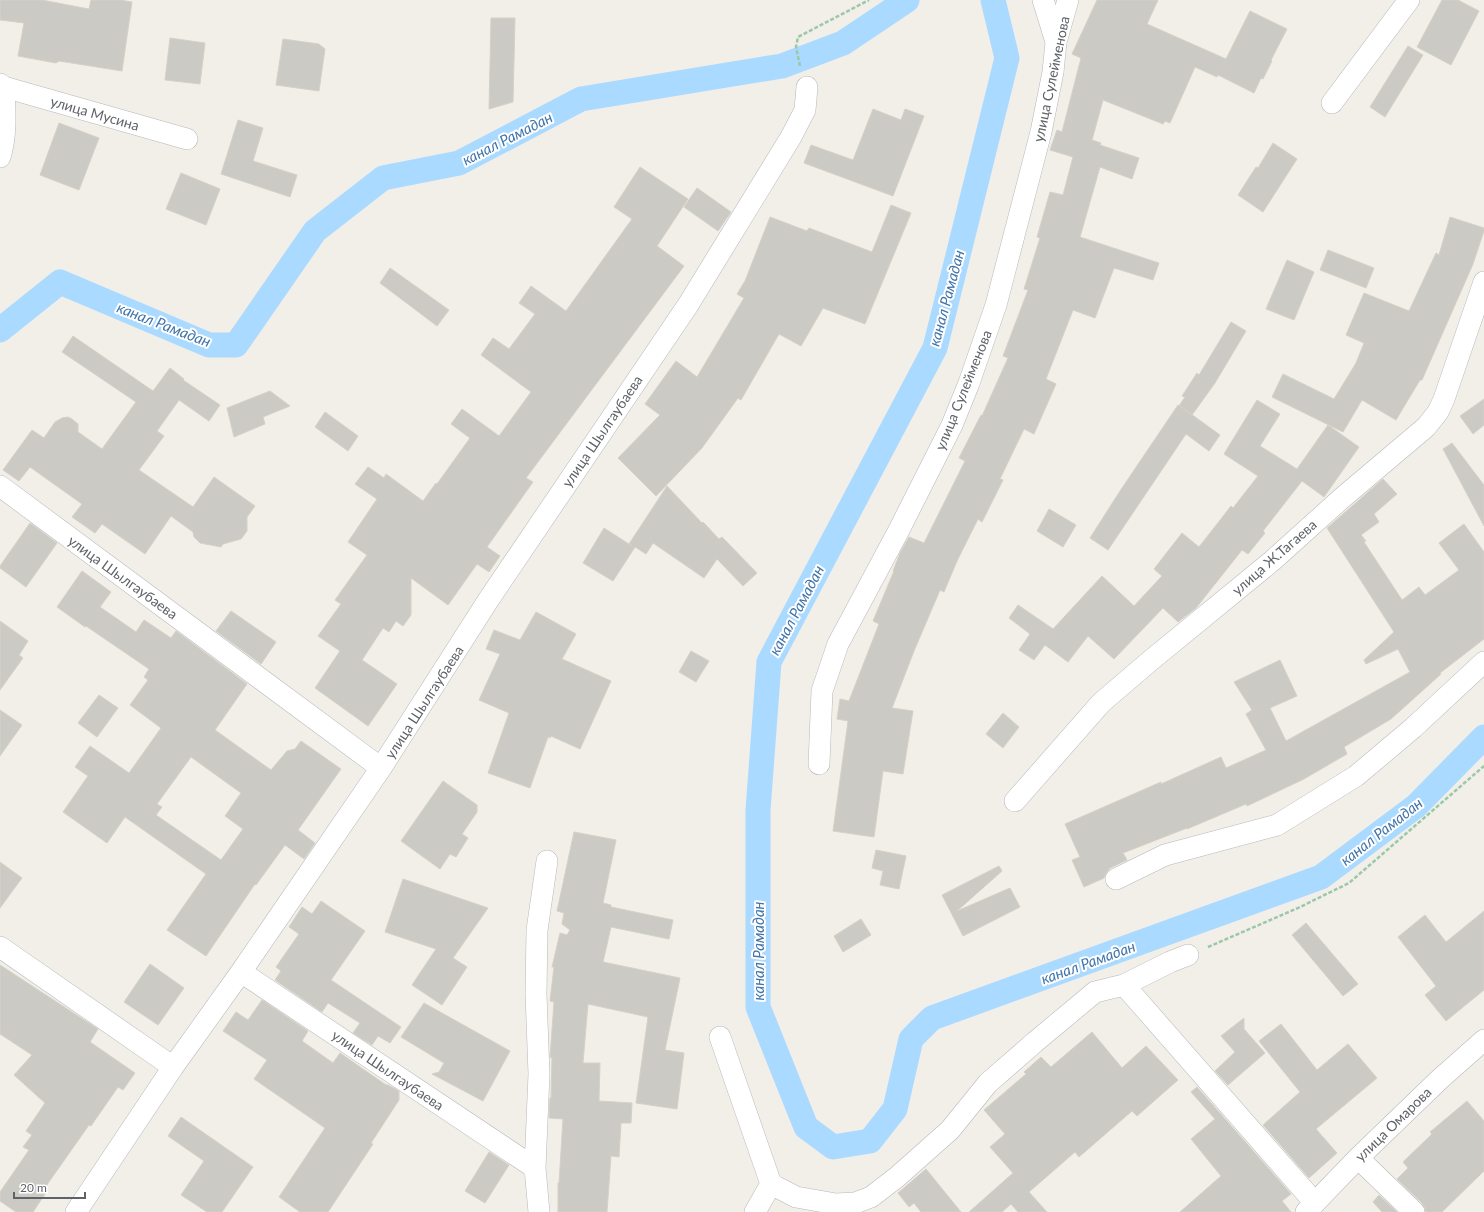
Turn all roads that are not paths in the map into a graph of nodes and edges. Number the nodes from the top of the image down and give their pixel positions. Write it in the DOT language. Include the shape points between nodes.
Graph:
graph roads {
  1 [pos="1043,0"];
  2 [pos="1068,0"];
  3 [pos="1409,0"];
  4 [pos="1056,42"];
  5 [pos="804,78"];
  6 [pos="2,85"];
  7 [pos="1332,104"];
  8 [pos="187,139"];
  9 [pos="0,157"];
  10 [pos="1484,282"];
  11 [pos="0,486"];
  12 [pos="1484,662"];
  13 [pos="819,764"];
  14 [pos="382,768"];
  15 [pos="1015,801"];
  16 [pos="547,861"];
  17 [pos="1116,879"];
  18 [pos="0,947"];
  19 [pos="1188,955"];
  20 [pos="241,972"];
  21 [pos="1124,985"];
  22 [pos="720,1037"];
  23 [pos="1484,1040"];
  24 [pos="173,1067"];
  25 [pos="1358,1158"];
  26 [pos="535,1168"];
  27 [pos="771,1184"];
  28 [pos="1311,1208"];
  29 [pos="76,1212"];
  30 [pos="539,1212"];
  31 [pos="755,1212"];
  32 [pos="1414,1212"];
  1 -- 4 [label="street"];
  2 -- 4 [label="street, улица Сулейменова"];
  3 -- 7 [label="street"];
  4 -- 13 [label="street, улица Сулейменова" via="1041,132 996,304 952,425 838,644 822,691"];
  5 -- 14 [label="street, улица Шылгаубаева" via="805,110 791,137 688,305 493,592"];
  6 -- 8 [label="street, улица Мусина"];
  6 -- 9 [label="street" via="6,119"];
  10 -- 15 [label="street, улица Ж.Тагаева" via="1444,399 1426,427 1272,561 1101,703"];
  11 -- 14 [label="street, улица Шылгаубаева"];
  12 -- 17 [label="street" via="1413,728 1356,776 1277,825 1165,855"];
  14 -- 20 [label="street, улица Шылгаубаева"];
  16 -- 26 [label="street" via="537,930 539,1074"];
  18 -- 24 [label="street"];
  19 -- 21 [label="street"];
  20 -- 24 [label="street, улица Шылгаубаева"];
  20 -- 26 [label="street, улица Шылгаубаева"];
  21 -- 27 [label="street" via="1095,992 1035,1042 988,1083 950,1130 871,1197 855,1203 836,1204 796,1197"];
  21 -- 28 [label="street"];
  22 -- 27 [label="street"];
  23 -- 25 [label="street, улица Омарова"];
  24 -- 29 [label="street, улица Шылгаубаева"];
  25 -- 28 [label="street, улица Омарова"];
  25 -- 32 [label="street"];
  26 -- 30 [label="street"];
  27 -- 31 [label="street"];
}
